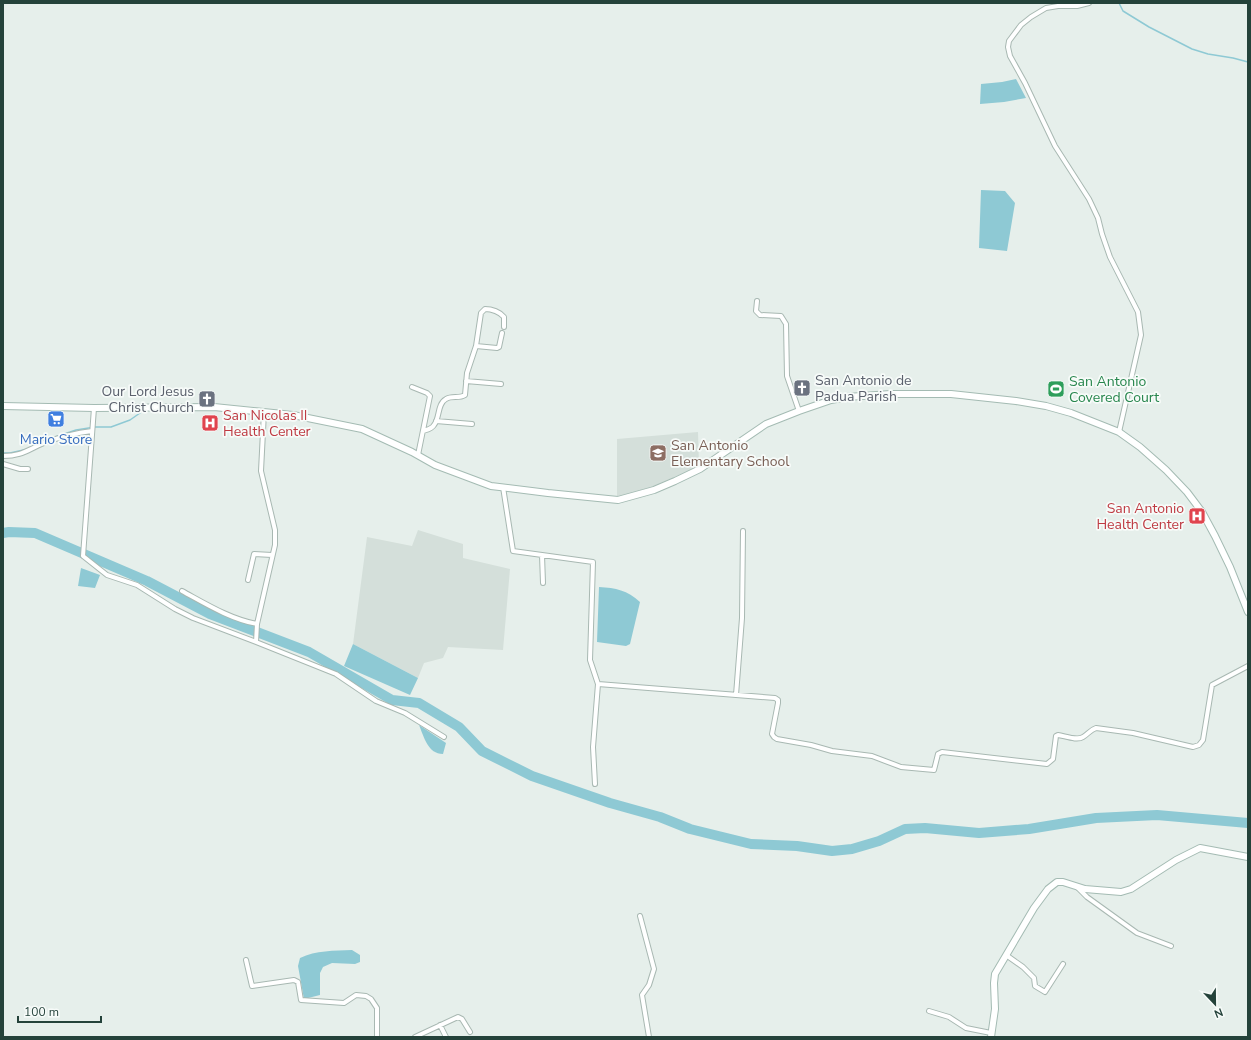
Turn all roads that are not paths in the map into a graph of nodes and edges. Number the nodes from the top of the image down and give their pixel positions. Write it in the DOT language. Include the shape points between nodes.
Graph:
graph roads {
  1 [pos="1089,3"];
  2 [pos="757,301"];
  3 [pos="504,326"];
  4 [pos="502,333"];
  5 [pos="476,346"];
  6 [pos="466,382"];
  7 [pos="501,384"];
  8 [pos="412,387"];
  9 [pos="3,406"];
  10 [pos="94,408"];
  11 [pos="799,411"];
  12 [pos="264,412"];
  13 [pos="436,421"];
  14 [pos="472,424"];
  15 [pos="92,430"];
  16 [pos="423,431"];
  17 [pos="1119,432"];
  18 [pos="418,455"];
  19 [pos="3,456"];
  20 [pos="3,464"];
  21 [pos="28,469"];
  22 [pos="503,487"];
  23 [pos="743,531"];
  24 [pos="272,555"];
  25 [pos="542,555"];
  26 [pos="248,580"];
  27 [pos="543,584"];
  28 [pos="182,591"];
  29 [pos="1248,612"];
  30 [pos="257,624"];
  31 [pos="256,640"];
  32 [pos="1248,666"];
  33 [pos="598,684"];
  34 [pos="736,695"];
  35 [pos="444,737"];
  36 [pos="595,784"];
  37 [pos="1248,858"];
  38 [pos="1077,887"];
  39 [pos="640,916"];
  40 [pos="1171,946"];
  41 [pos="1006,955"];
  42 [pos="246,960"];
  43 [pos="1063,964"];
  44 [pos="929,1011"];
  45 [pos="440,1025"];
  46 [pos="470,1032"];
  47 [pos="991,1035"];
  48 [pos="378,1037"];
  49 [pos="415,1037"];
  50 [pos="446,1037"];
  51 [pos="649,1037"];
  1 -- 17 [label="street" via="1046,8 1021,25 1008,47 1010,56 1055,146 1089,199 1110,257 1138,312 1141,336"];
  2 -- 11 [label="street" via="756,311 760,315 781,316 786,324 787,376"];
  3 -- 5 [label="street" via="502,314 485,309 481,313"];
  4 -- 5 [label="street" via="499,347"];
  5 -- 6 [label="street"];
  6 -- 7 [label="street"];
  6 -- 13 [label="street" via="465,395 462,398 450,397 441,403"];
  8 -- 16 [label="street" via="430,396"];
  9 -- 10 [label="street"];
  10 -- 12 [label="street" via="214,407"];
  10 -- 15 [label="street"];
  11 -- 17 [label="street" via="848,397 951,394 1046,406"];
  11 -- 22 [label="street" via="766,424 700,469 654,490 618,500"];
  12 -- 18 [label="street" via="293,415 362,429"];
  12 -- 24 [label="street" via="261,471 275,530"];
  13 -- 14 [label="street"];
  13 -- 16 [label="street" via="431,428"];
  15 -- 19 [label="street" via="43,443 19,455"];
  15 -- 31 [label="street" via="83,556 106,575 137,585 193,618"];
  16 -- 18 [label="street"];
  17 -- 29 [label="street" via="1166,470 1202,512 1230,567"];
  18 -- 22 [label="street" via="435,465 491,486"];
  20 -- 21 [label="street"];
  22 -- 25 [label="street" via="514,550"];
  23 -- 34 [label="street" via="742,618"];
  24 -- 26 [label="street" via="254,554"];
  24 -- 30 [label="street"];
  25 -- 27 [label="street"];
  25 -- 33 [label="street" via="593,562 590,660"];
  28 -- 30 [label="street" via="225,613"];
  30 -- 31 [label="street"];
  31 -- 35 [label="street" via="336,674 376,701 405,714"];
  32 -- 34 [label="street" via="1212,685 1203,740 1199,745 1193,747 1133,733 1096,728 1079,739 1056,736 1053,759 1044,764 942,752 938,754 934,770 901,766 872,756 832,751 774,737 772,734 778,700"];
  33 -- 34 [label="street"];
  33 -- 36 [label="street" via="593,747"];
  37 -- 38 [label="street" via="1200,848 1126,891"];
  38 -- 40 [label="street" via="1137,934"];
  38 -- 41 [label="street" via="1057,882 1048,889"];
  39 -- 51 [label="street" via="654,969 649,985 642,994"];
  41 -- 43 [label="street" via="1023,967 1034,978 1035,986 1045,992"];
  41 -- 47 [label="street" via="995,974 995,1009"];
  42 -- 48 [label="street" via="252,986 294,980 298,982 301,1000 344,1003 356,995 366,996 377,1008"];
  44 -- 47 [label="street" via="949,1016 966,1028"];
  45 -- 46 [label="street" via="460,1017"];
  45 -- 49 [label="street"];
  45 -- 50 [label="street"];
}
